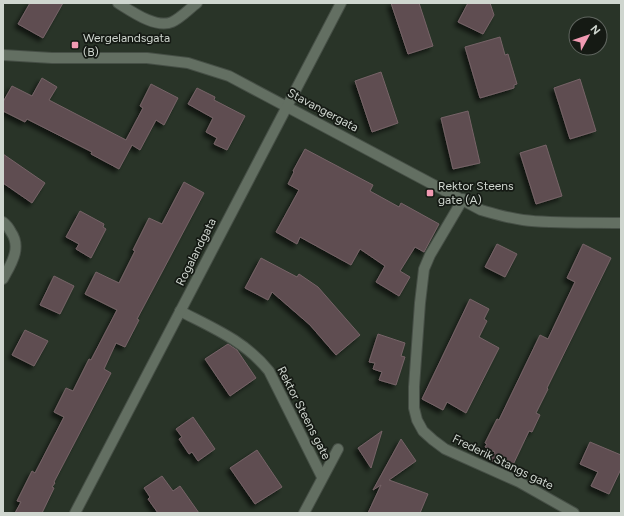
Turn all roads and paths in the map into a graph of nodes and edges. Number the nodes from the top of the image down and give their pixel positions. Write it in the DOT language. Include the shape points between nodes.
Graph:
graph roads {
  1 [pos="118,3"];
  2 [pos="197,3"];
  3 [pos="341,3"];
  4 [pos="3,55"];
  5 [pos="287,106"];
  6 [pos="463,200"];
  7 [pos="3,222"];
  8 [pos="621,223"];
  9 [pos="3,279"];
  10 [pos="180,311"];
  11 [pos="338,449"];
  12 [pos="322,477"];
  13 [pos="75,513"];
  14 [pos="304,513"];
  15 [pos="574,513"];
  1 -- 2 [label="street" via="153,22 163,24 172,22"];
  3 -- 5 [label="street, Rogalandgata"];
  4 -- 5 [label="street, Stavangergata" via="147,58 188,63 229,76"];
  5 -- 6 [label="street, Stavangergata"];
  5 -- 10 [label="street, Rogalandgata"];
  6 -- 8 [label="street, Stavangergata" via="481,210 522,220"];
  6 -- 15 [label="street, Frederik Stangs gate" via="424,269 414,387 417,420 424,431 445,449 519,482"];
  7 -- 9 [label="street" via="13,235 16,247"];
  10 -- 12 [label="street, Rektor Steens gate" via="230,337 259,359 269,371"];
  10 -- 13 [label="street, Rogalandgata"];
  11 -- 12 [label="street, Rektor Steens gate"];
  12 -- 14 [label="street, Rektor Steens gate"];
}
